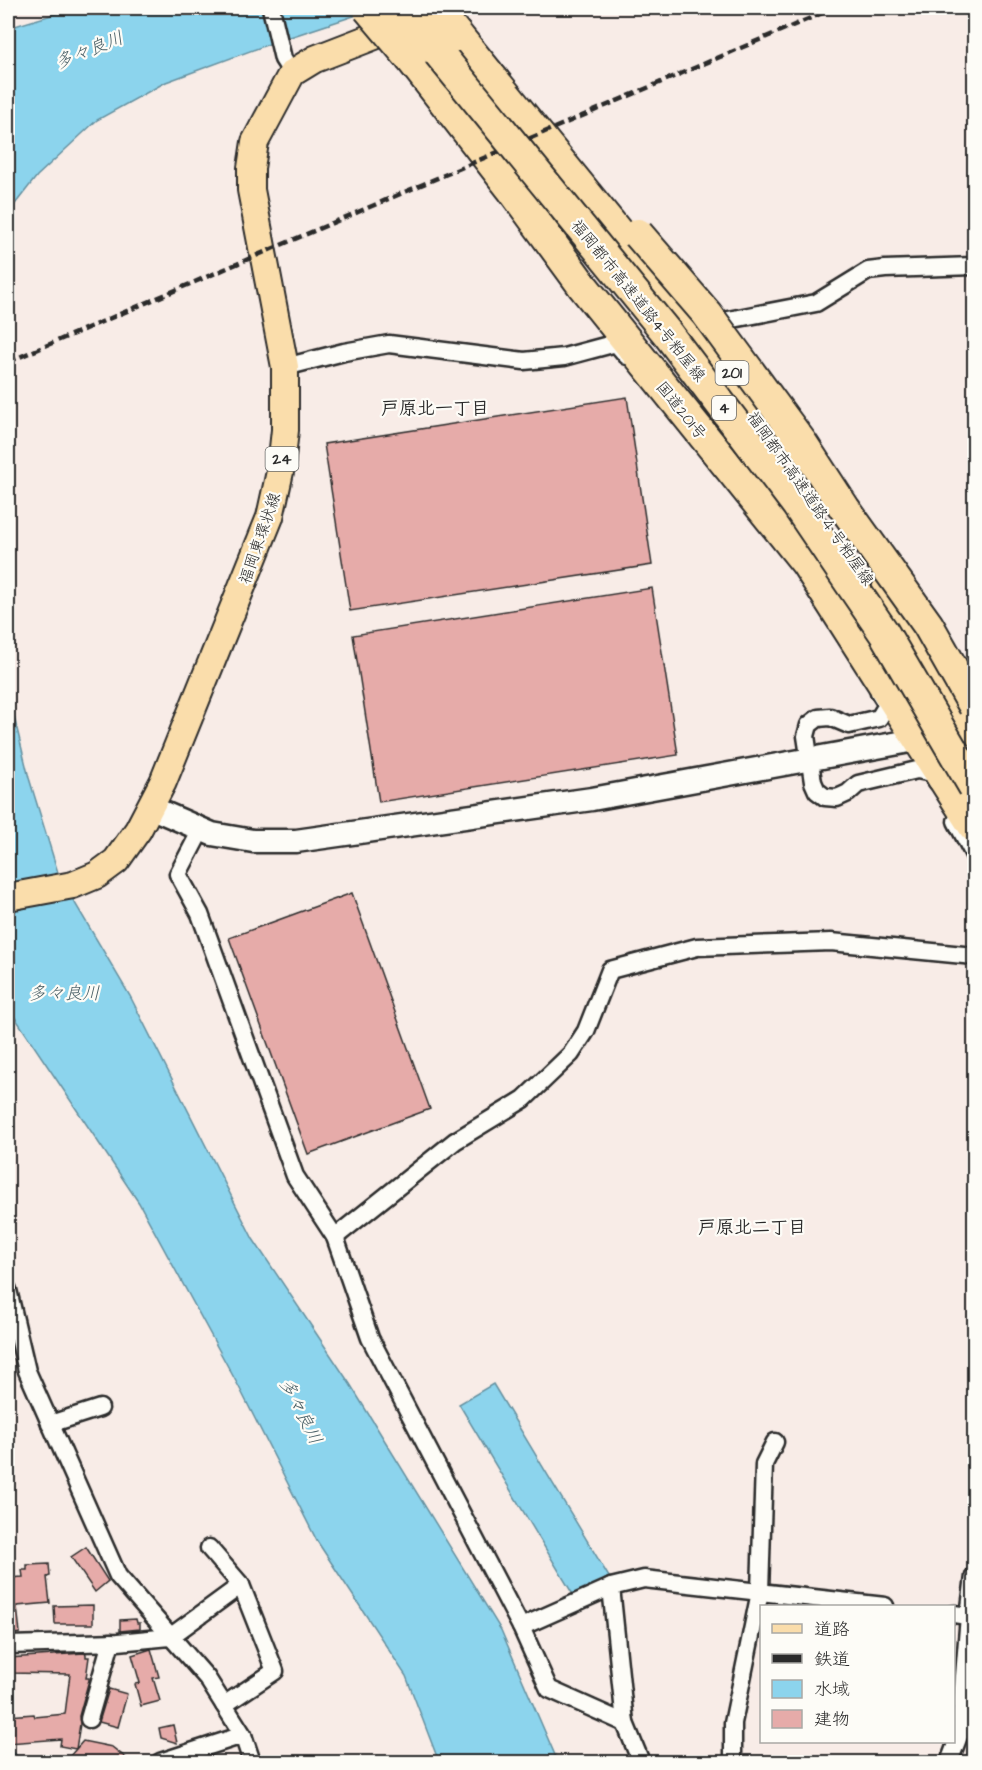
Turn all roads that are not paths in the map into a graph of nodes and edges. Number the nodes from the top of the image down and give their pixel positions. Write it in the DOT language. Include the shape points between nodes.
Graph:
graph roads {
  1 [pos="271,8"];
  2 [pos="368,8"];
  3 [pos="402,8"];
  4 [pos="424,8"];
  5 [pos="435,8"];
  6 [pos="448,8"];
  7 [pos="453,36"];
  8 [pos="292,73"];
  9 [pos="541,136"];
  10 [pos="511,188"];
  11 [pos="975,266"];
  12 [pos="723,321"];
  13 [pos="285,367"];
  14 [pos="974,730"];
  15 [pos="919,739"];
  16 [pos="809,759"];
  17 [pos="975,787"];
  18 [pos="150,807"];
  19 [pos="975,811"];
  20 [pos="975,827"];
  21 [pos="201,830"];
  22 [pos="975,855"];
  23 [pos="8,897"];
  24 [pos="975,956"];
  25 [pos="335,1238"];
  26 [pos="8,1290"];
  27 [pos="100,1408"];
  28 [pos="50,1424"];
  29 [pos="776,1442"];
  30 [pos="209,1548"];
  31 [pos="975,1576"];
  32 [pos="241,1585"];
  33 [pos="611,1587"];
  34 [pos="760,1592"];
  35 [pos="876,1605"];
  36 [pos="966,1616"];
  37 [pos="521,1628"];
  38 [pos="170,1636"];
  39 [pos="111,1642"];
  40 [pos="8,1645"];
  41 [pos="224,1705"];
  42 [pos="89,1719"];
  43 [pos="625,1723"];
  44 [pos="243,1735"];
  45 [pos="160,1762"];
  46 [pos="252,1762"];
  47 [pos="641,1762"];
  48 [pos="732,1762"];
  49 [pos="949,1762"];
  1 -- 8 [label="street" via="283,59"];
  2 -- 10 [label="highway, 国道201号, bridge"];
  3 -- 17 [label="highway, 福岡都市高速道路4号粕屋線 / 4, bridge" via="667,333 797,505 884,633"];
  4 -- 7 [label="highway"];
  5 -- 7 [label="highway, 201, bridge"];
  6 -- 8 [label="main road, 福岡東環状線 / 24" via="315,58"];
  7 -- 9 [label="highway, 201"];
  7 -- 14 [label="highway, 福岡都市高速道路４号粕屋線" via="761,424"];
  8 -- 13 [label="main road, 福岡東環状線 / 24" via="255,142 251,168 251,190"];
  9 -- 14 [label="highway, 201" via="784,436 929,654"];
  9 -- 14 [label="highway, bridge" via="564,147 707,314 802,443 928,625"];
  10 -- 15 [label="highway, 国道201号" via="582,285 806,563"];
  10 -- 19 [label="highway" via="592,260 657,344 812,556"];
  11 -- 12 [label="street" via="868,272 816,303"];
  13 -- 16 [label="street" via="389,344 524,361 564,357 616,343 792,552 887,705 879,718 849,725 830,717 818,718 809,725 806,736"];
  13 -- 18 [label="main road, 福岡東環状線 / 24" via="285,430 270,517"];
  14 -- 15 [label="street"];
  15 -- 16 [label="street"];
  15 -- 20 [label="highway, 国道201号"];
  16 -- 21 [label="street" via="592,799 296,841 253,842"];
  16 -- 22 [label="street" via="813,782 825,797 837,798 858,784 917,770 932,773"];
  18 -- 21 [label="street"];
  18 -- 23 [label="main road, 福岡東環状線 / 24" via="116,861 97,875 73,885"];
  21 -- 25 [label="street" via="178,874 200,914 295,1176"];
  24 -- 25 [label="street" via="831,942 697,946 610,970 586,1031 571,1054 524,1099 455,1141"];
  25 -- 37 [label="street" via="370,1338"];
  26 -- 28 [label="street" via="27,1371"];
  27 -- 28 [label="street"];
  28 -- 38 [label="street" via="118,1576"];
  29 -- 34 [label="street" via="764,1464"];
  30 -- 32 [label="street"];
  31 -- 36 [label="street"];
  32 -- 38 [label="street"];
  32 -- 41 [label="street" via="275,1671"];
  33 -- 34 [label="street" via="644,1579"];
  33 -- 37 [label="street"];
  33 -- 43 [label="street"];
  34 -- 35 [label="street"];
  34 -- 48 [label="street" via="733,1723"];
  36 -- 49 [label="street" via="960,1736"];
  37 -- 43 [label="street" via="549,1689"];
  38 -- 39 [label="street"];
  38 -- 41 [label="street" via="207,1678"];
  39 -- 40 [label="street"];
  39 -- 42 [label="street"];
  41 -- 44 [label="street"];
  43 -- 47 [label="street"];
  44 -- 45 [label="street"];
  44 -- 46 [label="street"];
}
